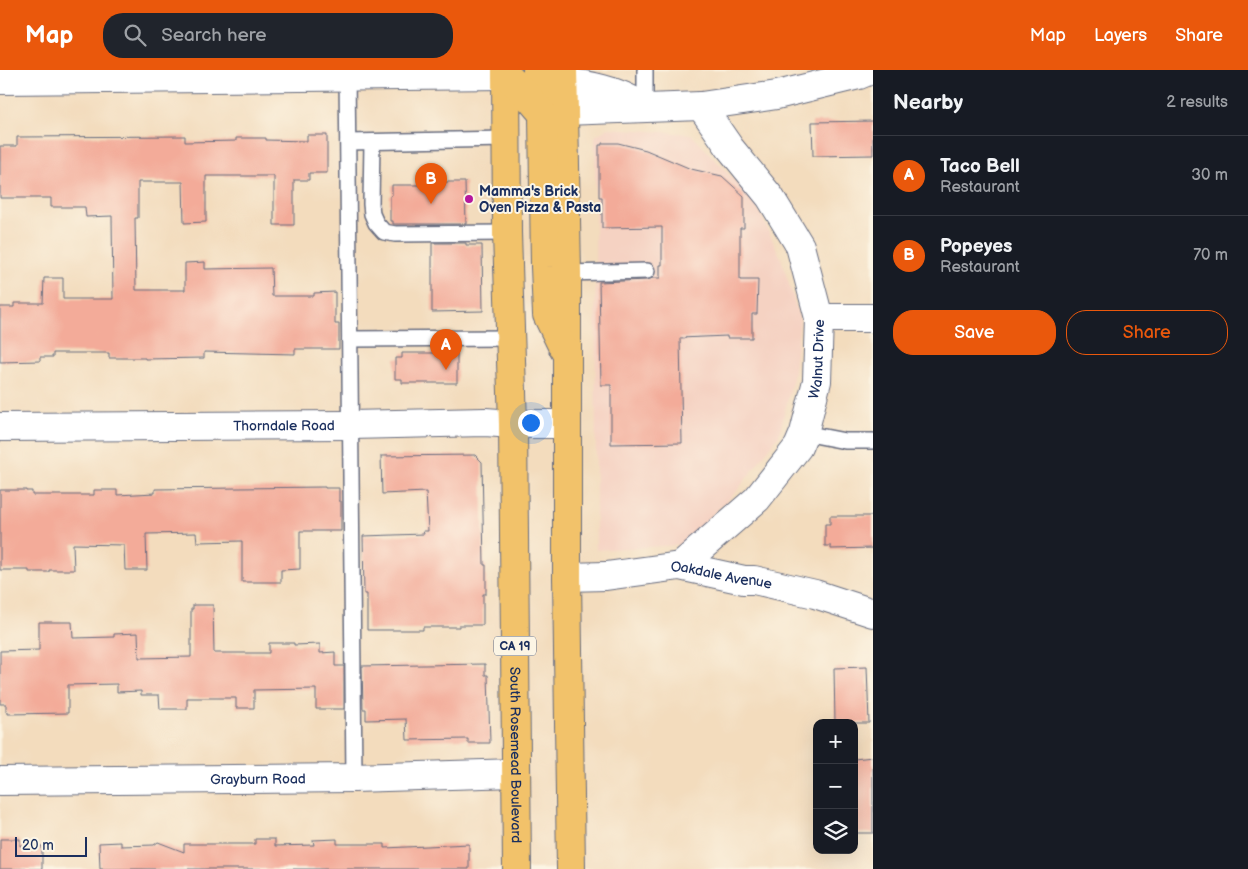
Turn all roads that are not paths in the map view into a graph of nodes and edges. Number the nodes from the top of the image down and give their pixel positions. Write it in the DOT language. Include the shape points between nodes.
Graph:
graph roads {
  1 [pos="537,70"];
  2 [pos="645,70"];
  3 [pos="871,70"];
  4 [pos="437,73"];
  5 [pos="506,73"];
  6 [pos="347,74"];
  7 [pos="562,76"];
  8 [pos="810,78"];
  9 [pos="0,80"];
  10 [pos="701,106"];
  11 [pos="645,108"];
  12 [pos="564,111"];
  13 [pos="507,139"];
  14 [pos="348,142"];
  15 [pos="372,142"];
  16 [pos="508,233"];
  17 [pos="647,271"];
  18 [pos="567,280"];
  19 [pos="819,318"];
  20 [pos="873,318"];
  21 [pos="512,338"];
  22 [pos="350,339"];
  23 [pos="567,357"];
  24 [pos="513,424"];
  25 [pos="567,424"];
  26 [pos="351,425"];
  27 [pos="0,427"];
  28 [pos="804,433"];
  29 [pos="873,441"];
  30 [pos="680,566"];
  31 [pos="567,577"];
  32 [pos="873,613"];
  33 [pos="516,773"];
  34 [pos="354,778"];
  35 [pos="0,781"];
  36 [pos="517,869"];
  37 [pos="572,869"];
  1 -- 12 [label="main road"];
  2 -- 11 [label="lane"];
  3 -- 8 [label="street" via="859,75"];
  4 -- 5 [label="street"];
  4 -- 6 [label="street"];
  5 -- 13 [label="main road, South Rosemead Boulevard / CA 19"];
  5 -- 23 [label="main road" via="543,114 547,315"];
  6 -- 9 [label="street"];
  6 -- 14 [label="lane"];
  7 -- 11 [label="street" via="630,98"];
  7 -- 12 [label="main road"];
  8 -- 10 [label="street" via="777,95"];
  10 -- 11 [label="street"];
  10 -- 19 [label="street, Walnut Drive" via="770,197 800,246"];
  11 -- 12 [label="street"];
  12 -- 18 [label="main road"];
  13 -- 15 [label="lane"];
  13 -- 16 [label="main road, South Rosemead Boulevard / CA 19"];
  14 -- 15 [label="lane"];
  14 -- 22 [label="lane"];
  15 -- 16 [label="lane" via="372,214 384,232"];
  16 -- 21 [label="main road, South Rosemead Boulevard / CA 19"];
  17 -- 18 [label="lane"];
  18 -- 23 [label="main road"];
  19 -- 20 [label="street"];
  19 -- 28 [label="street, Walnut Drive" via="817,381"];
  21 -- 22 [label="lane"];
  21 -- 24 [label="main road, South Rosemead Boulevard / CA 19"];
  22 -- 26 [label="lane"];
  23 -- 25 [label="main road"];
  24 -- 25 [label="street, Thorndale Road"];
  24 -- 26 [label="street, Thorndale Road"];
  24 -- 33 [label="main road, South Rosemead Boulevard / CA 19"];
  25 -- 31 [label="main road"];
  26 -- 27 [label="street, Thorndale Road"];
  26 -- 34 [label="lane"];
  28 -- 29 [label="lane" via="845,442"];
  28 -- 30 [label="street, Walnut Drive" via="798,447 757,500"];
  30 -- 31 [label="street, Oakdale Avenue" via="606,576"];
  30 -- 32 [label="street, Oakdale Avenue" via="815,594"];
  31 -- 37 [label="main road"];
  33 -- 34 [label="street, Grayburn Road"];
  33 -- 36 [label="main road, South Rosemead Boulevard / CA 19"];
  34 -- 35 [label="street, Grayburn Road"];
}
